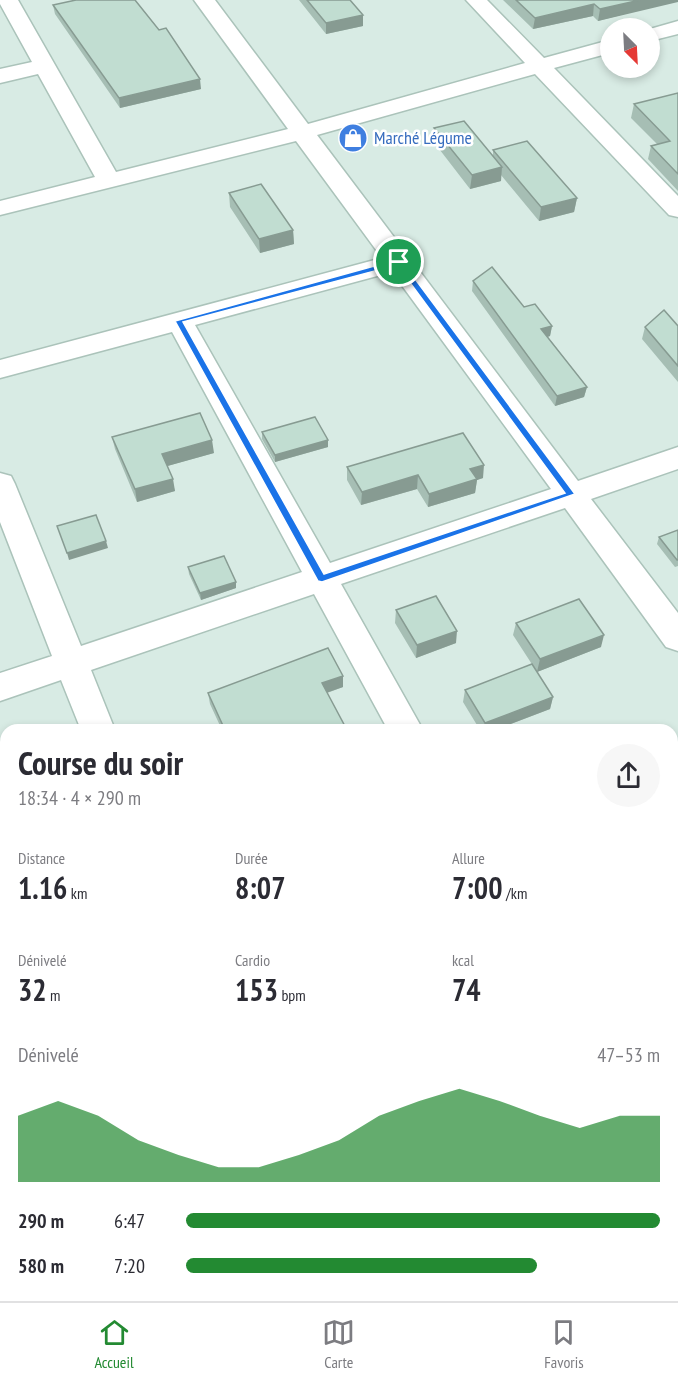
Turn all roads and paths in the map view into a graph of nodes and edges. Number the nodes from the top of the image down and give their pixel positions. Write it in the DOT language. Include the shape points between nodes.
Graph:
graph roads {
  1 [pos="8,0"];
  2 [pos="204,0"];
  3 [pos="476,0"];
  4 [pos="678,27"];
  5 [pos="660,32"];
  6 [pos="600,49"];
  7 [pos="45,66"];
  8 [pos="539,66"];
  9 [pos="0,76"];
  10 [pos="303,132"];
  11 [pos="108,181"];
  12 [pos="0,208"];
  13 [pos="678,210"];
  14 [pos="399,262"];
  15 [pos="179,321"];
  16 [pos="0,369"];
  17 [pos="678,459"];
  18 [pos="0,484"];
  19 [pos="571,494"];
  20 [pos="322,578"];
  21 [pos="678,638"];
  22 [pos="73,662"];
  23 [pos="0,687"];
  24 [pos="96,724"];
  25 [pos="403,724"];
  1 -- 7 [label="street"];
  2 -- 10 [label="street"];
  3 -- 8 [label="street"];
  4 -- 5 [label="street"];
  6 -- 8 [label="street"];
  7 -- 9 [label="street"];
  7 -- 11 [label="street"];
  8 -- 10 [label="street"];
  8 -- 13 [label="street"];
  10 -- 11 [label="street"];
  10 -- 14 [label="street"];
  11 -- 12 [label="street"];
  14 -- 15 [label="street"];
  14 -- 19 [label="street"];
  15 -- 16 [label="street"];
  15 -- 20 [label="street"];
  17 -- 19 [label="street"];
  18 -- 22 [label="street"];
  19 -- 20 [label="street"];
  19 -- 21 [label="street"];
  20 -- 22 [label="street"];
  20 -- 25 [label="street"];
  22 -- 23 [label="street"];
  22 -- 24 [label="street"];
}
